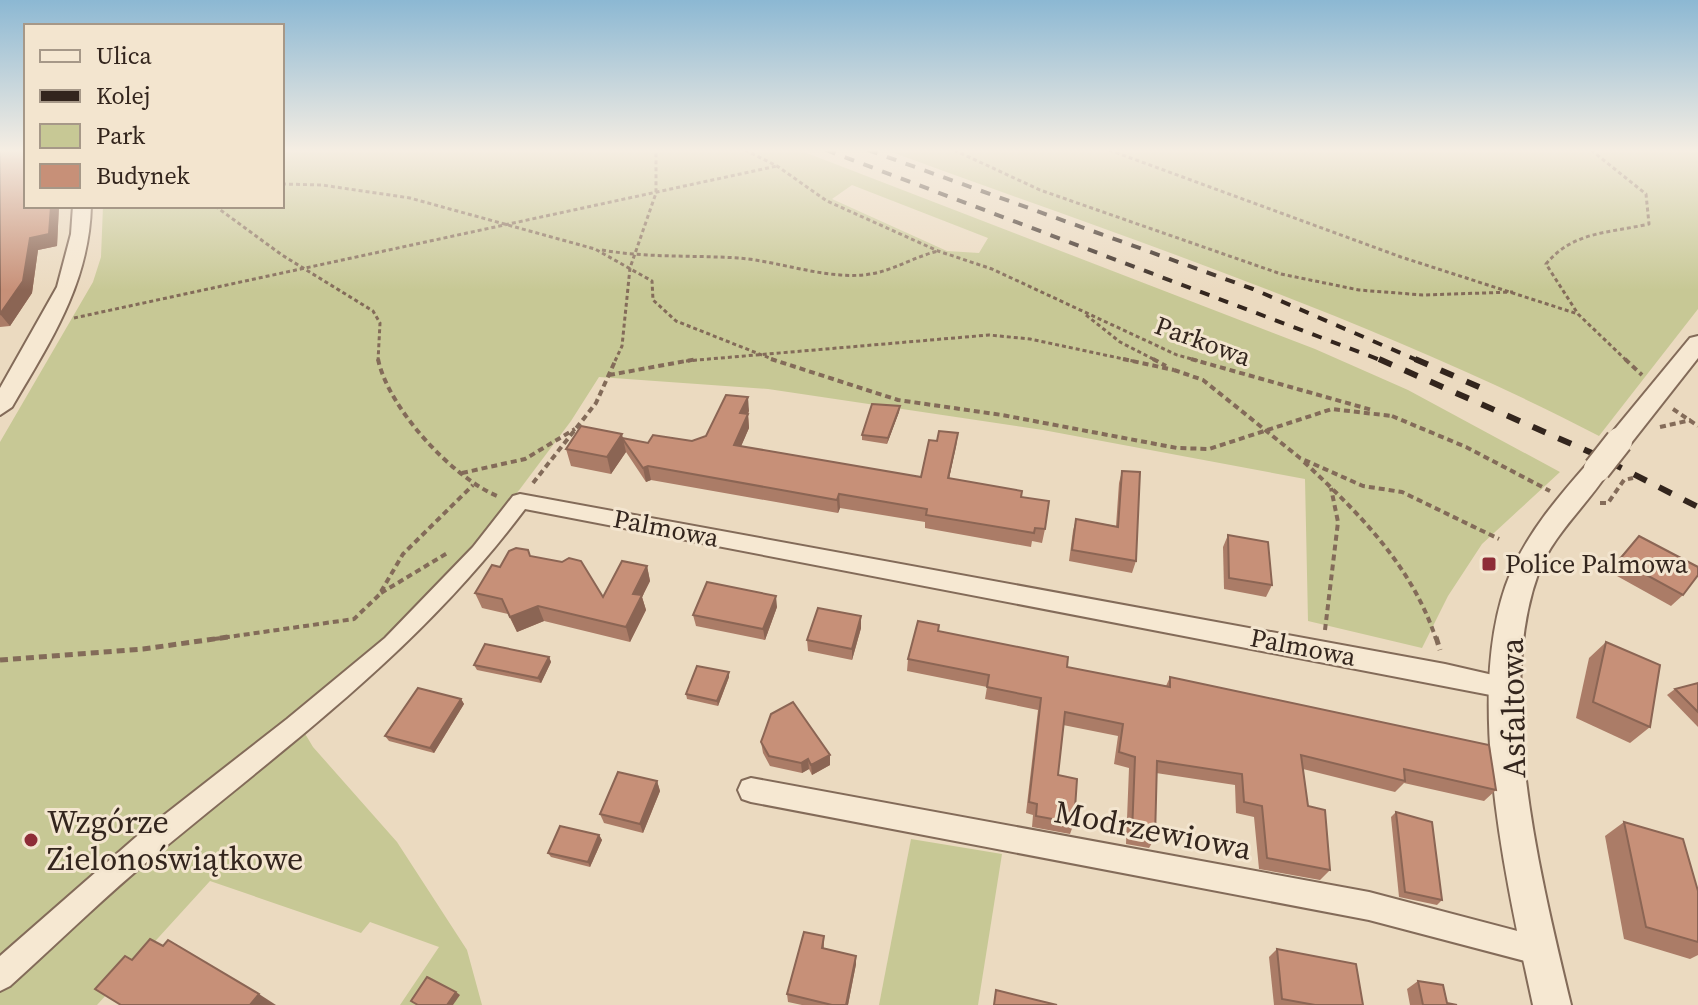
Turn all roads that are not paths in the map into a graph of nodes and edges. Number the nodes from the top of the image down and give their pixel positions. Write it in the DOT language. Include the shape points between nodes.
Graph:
graph roads {
  1 [pos="82,208"];
  2 [pos="1698,343"];
  3 [pos="0,407"];
  4 [pos="1506,688"];
  5 [pos="751,790"];
  6 [pos="1540,951"];
  7 [pos="0,976"];
  8 [pos="1552,1005"];
  1 -- 3 [label="street" via="75,272"];
  2 -- 4 [label="street, Asfaltowa, bridge" via="1597,469 1583,501 1524,575 1508,635"];
  4 -- 6 [label="street, Asfaltowa" via="1519,833"];
  4 -- 7 [label="street, Palmowa" via="520,501 474,561 381,657 145,846"];
  5 -- 6 [label="street, Modrzewiowa" via="1369,906"];
  6 -- 8 [label="street, Asfaltowa"];
}
